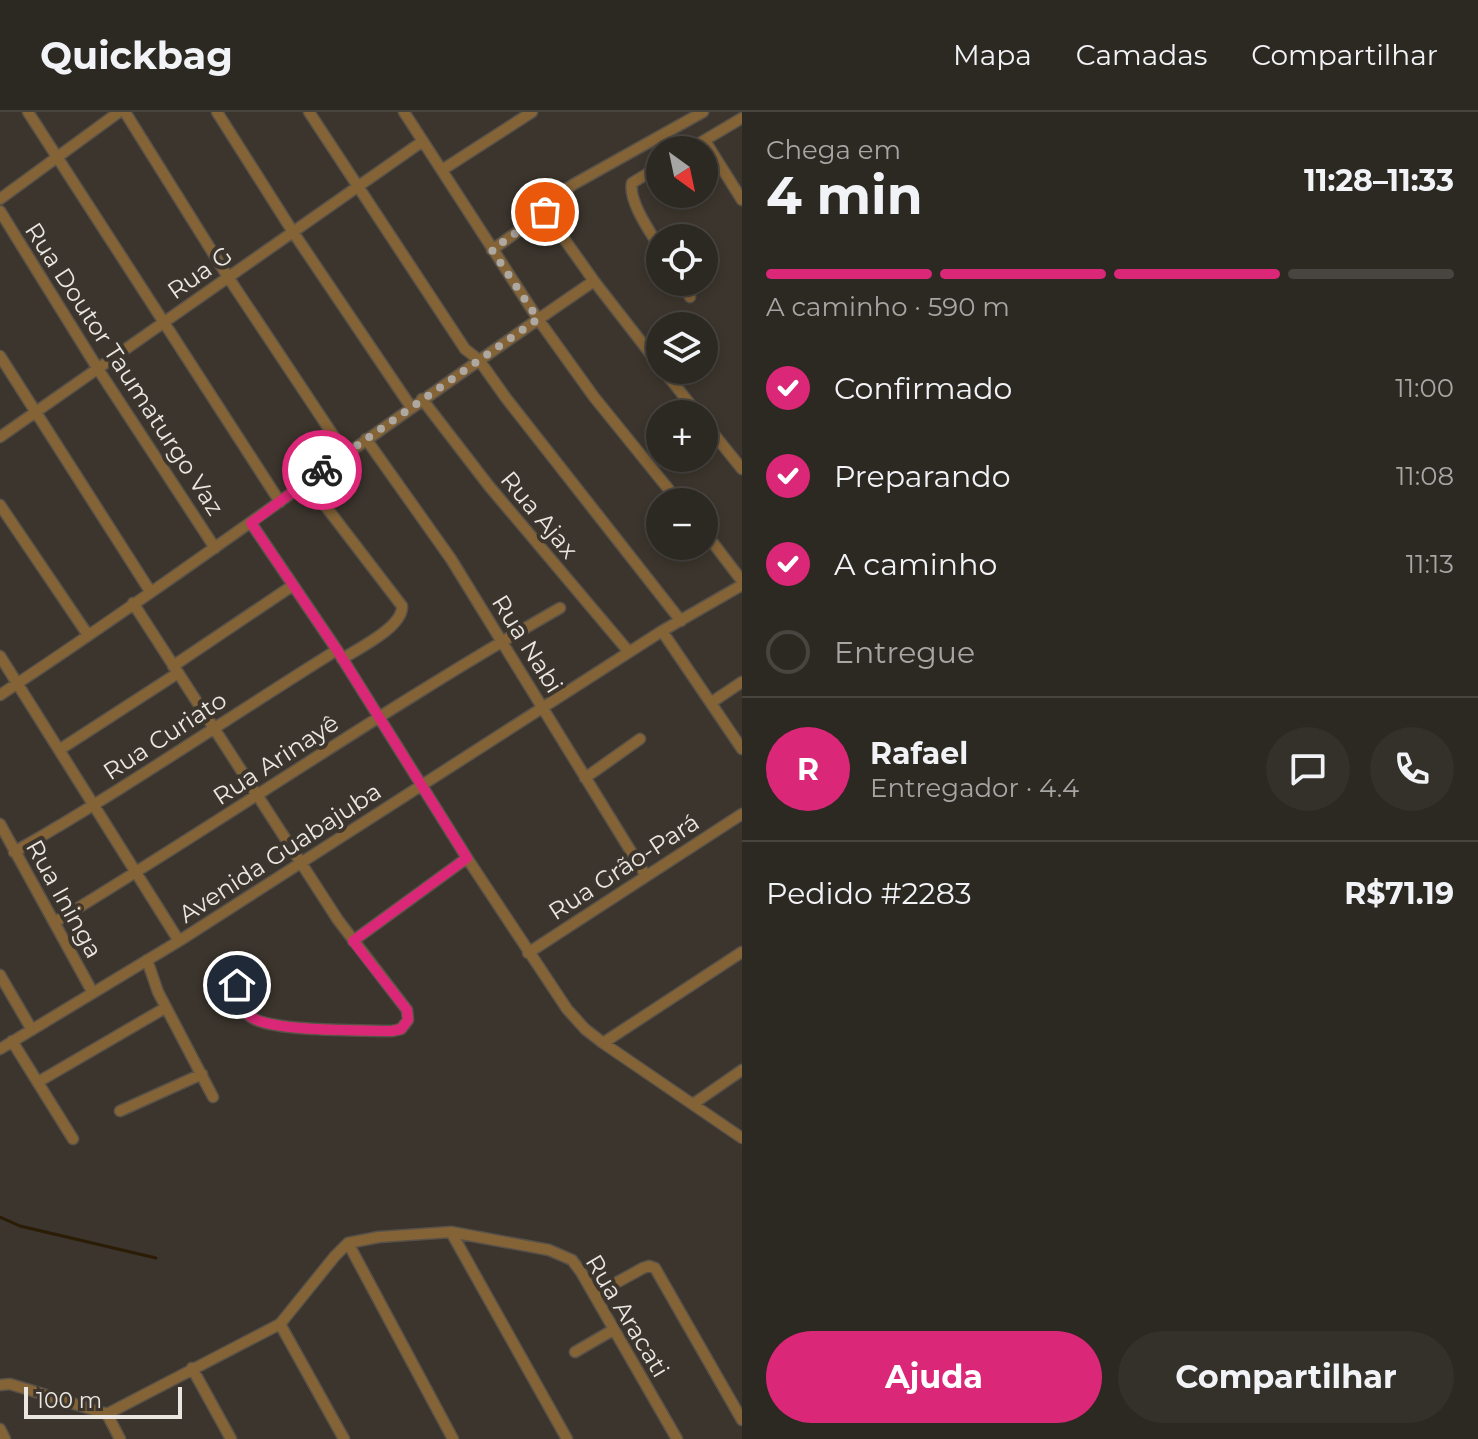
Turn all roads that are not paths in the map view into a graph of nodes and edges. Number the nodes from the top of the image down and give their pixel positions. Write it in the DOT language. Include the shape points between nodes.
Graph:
graph roads {
  1 [pos="28,112"];
  2 [pos="119,112"];
  3 [pos="125,112"];
  4 [pos="217,112"];
  5 [pos="309,112"];
  6 [pos="404,112"];
  7 [pos="532,112"];
  8 [pos="703,112"];
  9 [pos="742,118"];
  10 [pos="713,136"];
  11 [pos="423,141"];
  12 [pos="58,156"];
  13 [pos="718,162"];
  14 [pos="442,170"];
  15 [pos="646,174"];
  16 [pos="358,185"];
  17 [pos="0,199"];
  18 [pos="742,200"];
  19 [pos="0,211"];
  20 [pos="545,212"];
  21 [pos="646,225"];
  22 [pos="293,232"];
  23 [pos="492,250"];
  24 [pos="228,277"];
  25 [pos="594,281"];
  26 [pos="538,319"];
  27 [pos="164,322"];
  28 [pos="646,348"];
  29 [pos="0,356"];
  30 [pos="479,360"];
  31 [pos="98,369"];
  32 [pos="675,384"];
  33 [pos="422,399"];
  34 [pos="687,400"];
  35 [pos="411,407"];
  36 [pos="35,412"];
  37 [pos="0,437"];
  38 [pos="366,439"];
  39 [pos="718,439"];
  40 [pos="345,453"];
  41 [pos="742,469"];
  42 [pos="307,482"];
  43 [pos="668,488"];
  44 [pos="280,502"];
  45 [pos="0,505"];
  46 [pos="251,523"];
  47 [pos="215,548"];
  48 [pos="718,550"];
  49 [pos="742,583"];
  50 [pos="292,586"];
  51 [pos="150,591"];
  52 [pos="133,603"];
  53 [pos="560,608"];
  54 [pos="681,621"];
  55 [pos="662,631"];
  56 [pos="88,635"];
  57 [pos="502,641"];
  58 [pos="629,652"];
  59 [pos="339,654"];
  60 [pos="0,656"];
  61 [pos="176,670"];
  62 [pos="742,682"];
  63 [pos="17,684"];
  64 [pos="0,695"];
  65 [pos="712,702"];
  66 [pos="543,708"];
  67 [pos="378,717"];
  68 [pos="214,727"];
  69 [pos="640,739"];
  70 [pos="742,749"];
  71 [pos="59,750"];
  72 [pos="585,778"];
  73 [pos="422,786"];
  74 [pos="257,796"];
  75 [pos="95,807"];
  76 [pos="742,814"];
  77 [pos="0,824"];
  78 [pos="14,852"];
  79 [pos="467,858"];
  80 [pos="301,863"];
  81 [pos="136,873"];
  82 [pos="646,876"];
  83 [pos="55,922"];
  84 [pos="179,941"];
  85 [pos="353,941"];
  86 [pos="742,952"];
  87 [pos="528,953"];
  88 [pos="147,960"];
  89 [pos="0,975"];
  90 [pos="252,979"];
  91 [pos="93,993"];
  92 [pos="165,1008"];
  93 [pos="32,1030"];
  94 [pos="12,1041"];
  95 [pos="603,1043"];
  96 [pos="0,1049"];
  97 [pos="742,1070"];
  98 [pos="202,1074"];
  99 [pos="38,1082"];
  100 [pos="213,1097"];
  101 [pos="693,1104"];
  102 [pos="120,1111"];
  103 [pos="742,1138"];
  104 [pos="73,1139"];
  105 [pos="451,1232"];
  106 [pos="348,1243"];
  107 [pos="594,1295"];
  108 [pos="280,1324"];
  109 [pos="613,1330"];
  110 [pos="575,1352"];
  111 [pos="192,1368"];
  112 [pos="5,1385"];
  113 [pos="107,1414"];
  114 [pos="742,1420"];
  115 [pos="0,1429"];
  116 [pos="5,1439"];
  117 [pos="120,1439"];
  118 [pos="231,1439"];
  119 [pos="344,1439"];
  120 [pos="453,1439"];
  121 [pos="567,1439"];
  122 [pos="677,1439"];
  1 -- 12 [label="street"];
  2 -- 12 [label="street"];
  3 -- 24 [label="street"];
  4 -- 22 [label="street"];
  5 -- 16 [label="street"];
  6 -- 11 [label="street"];
  7 -- 14 [label="street"];
  8 -- 20 [label="street" via="574,184 547,202"];
  9 -- 10 [label="street"];
  11 -- 14 [label="street"];
  11 -- 16 [label="street, Rua G"];
  12 -- 17 [label="street"];
  12 -- 27 [label="street"];
  13 -- 18 [label="street"];
  14 -- 23 [label="street"];
  15 -- 21 [label="street" via="632,183 631,191"];
  16 -- 22 [label="street, Rua G"];
  16 -- 30 [label="street" via="459,342"];
  19 -- 31 [label="street, Rua Doutor Taumaturgo Vaz"];
  20 -- 23 [label="street"];
  20 -- 25 [label="street"];
  22 -- 24 [label="street, Rua G"];
  22 -- 35 [label="street"];
  23 -- 26 [label="street"];
  24 -- 27 [label="street, Rua G"];
  24 -- 40 [label="street"];
  25 -- 26 [label="street"];
  25 -- 28 [label="street"];
  26 -- 30 [label="street"];
  26 -- 43 [label="street"];
  27 -- 31 [label="street, Rua G"];
  27 -- 44 [label="street"];
  29 -- 36 [label="street"];
  30 -- 33 [label="street"];
  30 -- 54 [label="street"];
  31 -- 36 [label="street, Rua G"];
  31 -- 47 [label="street, Rua Doutor Taumaturgo Vaz"];
  32 -- 34 [label="street"];
  33 -- 35 [label="street"];
  33 -- 58 [label="street, Rua Ajax"];
  35 -- 38 [label="street"];
  36 -- 37 [label="street, Rua G"];
  36 -- 51 [label="street"];
  38 -- 40 [label="street"];
  38 -- 57 [label="street, Rua Nabi"];
  39 -- 41 [label="street"];
  40 -- 42 [label="street"];
  42 -- 44 [label="street"];
  42 -- 59 [label="street, Rua Curiato" via="402,606 399,619"];
  44 -- 46 [label="street"];
  45 -- 56 [label="street"];
  46 -- 47 [label="street"];
  46 -- 50 [label="street"];
  47 -- 51 [label="street"];
  48 -- 49 [label="street"];
  49 -- 54 [label="street, Avenida Guabajuba"];
  50 -- 59 [label="street"];
  50 -- 61 [label="street"];
  51 -- 52 [label="street"];
  52 -- 56 [label="street"];
  52 -- 61 [label="street"];
  53 -- 57 [label="street, Rua Arinayê"];
  54 -- 55 [label="street, Avenida Guabajuba"];
  55 -- 58 [label="street, Avenida Guabajuba"];
  55 -- 65 [label="street"];
  56 -- 63 [label="street"];
  57 -- 66 [label="street, Rua Nabi"];
  57 -- 67 [label="street, Rua Arinayê"];
  58 -- 66 [label="street, Avenida Guabajuba"];
  59 -- 67 [label="street"];
  59 -- 68 [label="street, Rua Curiato"];
  60 -- 63 [label="street"];
  61 -- 68 [label="street"];
  61 -- 71 [label="street"];
  62 -- 65 [label="street"];
  63 -- 64 [label="street"];
  63 -- 71 [label="street"];
  65 -- 70 [label="street"];
  66 -- 72 [label="street, Rua Nabi"];
  66 -- 73 [label="street, Avenida Guabajuba"];
  67 -- 73 [label="street"];
  67 -- 74 [label="street, Rua Arinayê"];
  68 -- 74 [label="street"];
  68 -- 75 [label="street, Rua Curiato"];
  69 -- 72 [label="street"];
  71 -- 75 [label="street"];
  72 -- 82 [label="street, Rua Nabi"];
  73 -- 79 [label="street"];
  73 -- 80 [label="street, Avenida Guabajuba"];
  74 -- 80 [label="street"];
  74 -- 81 [label="street, Rua Arinayê"];
  75 -- 78 [label="street, Rua Curiato"];
  75 -- 81 [label="street"];
  76 -- 82 [label="street, Rua Grão-Pará"];
  77 -- 78 [label="street, Rua Ininga"];
  78 -- 83 [label="street, Rua Ininga"];
  79 -- 85 [label="street"];
  79 -- 87 [label="street"];
  80 -- 84 [label="street, Avenida Guabajuba"];
  80 -- 85 [label="street"];
  81 -- 83 [label="street, Rua Arinayê"];
  81 -- 84 [label="street"];
  82 -- 87 [label="street, Rua Grão-Pará"];
  83 -- 91 [label="street, Rua Ininga"];
  84 -- 88 [label="street, Avenida Guabajuba"];
  85 -- 90 [label="street" via="409,1014 401,1029 283,1026 251,1017 233,988"];
  86 -- 95 [label="street"];
  87 -- 95 [label="street" via="567,1009"];
  88 -- 91 [label="street, Avenida Guabajuba"];
  88 -- 92 [label="street"];
  89 -- 93 [label="street"];
  91 -- 93 [label="street, Avenida Guabajuba"];
  92 -- 98 [label="street"];
  92 -- 99 [label="street"];
  93 -- 94 [label="street, Avenida Guabajuba"];
  94 -- 96 [label="street, Avenida Guabajuba"];
  94 -- 99 [label="street"];
  95 -- 101 [label="street"];
  97 -- 101 [label="street"];
  98 -- 100 [label="street"];
  98 -- 102 [label="street"];
  99 -- 104 [label="street"];
  101 -- 103 [label="street"];
  105 -- 106 [label="street, Rua Aracati"];
  105 -- 107 [label="street, Rua Aracati" via="567,1257"];
  105 -- 121 [label="street"];
  106 -- 108 [label="street"];
  106 -- 120 [label="street"];
  107 -- 109 [label="street, Rua Aracati"];
  107 -- 114 [label="street" via="643,1268 655,1268"];
  108 -- 111 [label="street"];
  108 -- 119 [label="street"];
  109 -- 110 [label="street"];
  109 -- 122 [label="street, Rua Aracati"];
  111 -- 113 [label="street"];
  111 -- 118 [label="street"];
  112 -- 113 [label="street"];
  113 -- 117 [label="street"];
  115 -- 116 [label="street"];
}
